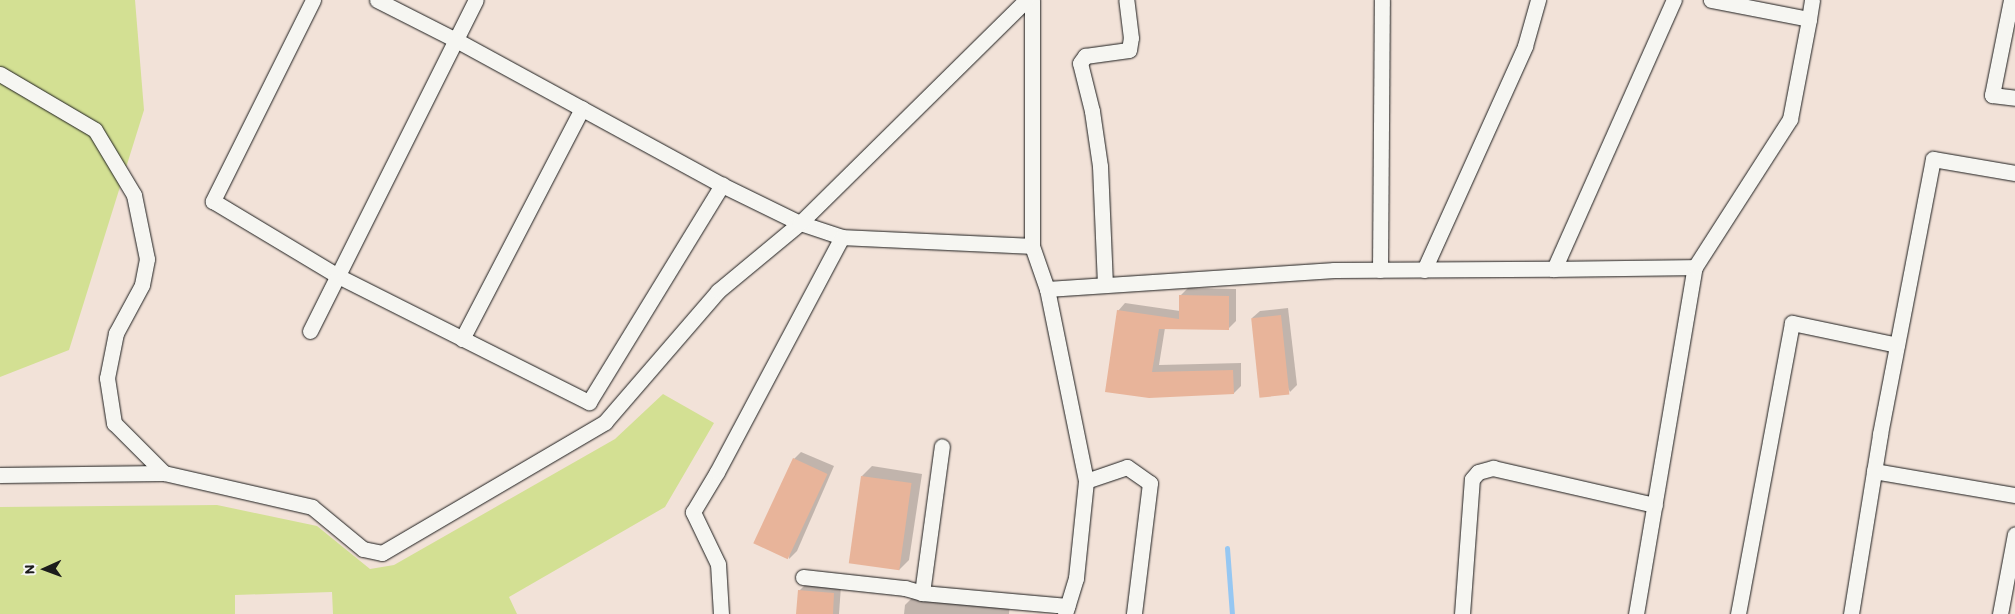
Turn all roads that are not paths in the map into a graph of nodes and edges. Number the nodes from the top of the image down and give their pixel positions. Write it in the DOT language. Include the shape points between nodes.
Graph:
graph roads {
  1 [pos="313,0"];
  2 [pos="377,0"];
  3 [pos="476,0"];
  4 [pos="1026,0"];
  5 [pos="1032,0"];
  6 [pos="1126,0"];
  7 [pos="1382,0"];
  8 [pos="1538,0"];
  9 [pos="1674,0"];
  10 [pos="1711,0"];
  11 [pos="1812,0"];
  12 [pos="2011,0"];
  13 [pos="1809,19"];
  14 [pos="456,40"];
  15 [pos="0,74"];
  16 [pos="2015,98"];
  17 [pos="582,108"];
  18 [pos="2015,173"];
  19 [pos="722,185"];
  20 [pos="800,224"];
  21 [pos="842,237"];
  22 [pos="1032,246"];
  23 [pos="1695,267"];
  24 [pos="1554,269"];
  25 [pos="1380,270"];
  26 [pos="1424,270"];
  27 [pos="338,276"];
  28 [pos="1105,285"];
  29 [pos="1047,289"];
  30 [pos="310,332"];
  31 [pos="462,339"];
  32 [pos="1897,345"];
  33 [pos="942,446"];
  34 [pos="1874,471"];
  35 [pos="164,473"];
  36 [pos="0,475"];
  37 [pos="1086,481"];
  38 [pos="2015,495"];
  39 [pos="1655,505"];
  40 [pos="2015,534"];
  41 [pos="803,577"];
  42 [pos="2011,577"];
  43 [pos="922,593"];
  44 [pos="1066,610"];
  45 [pos="721,614"];
  46 [pos="1134,614"];
  47 [pos="1462,614"];
  48 [pos="1636,614"];
  49 [pos="1738,614"];
  50 [pos="1851,614"];
  51 [pos="2000,614"];
  1 -- 27 [label="street" via="213,201"];
  2 -- 14 [label="street"];
  3 -- 14 [label="street"];
  4 -- 20 [label="street"];
  5 -- 22 [label="street"];
  6 -- 28 [label="street" via="1131,38 1129,50 1085,56 1080,63 1092,111 1100,166"];
  7 -- 25 [label="street"];
  8 -- 26 [label="street" via="1525,46"];
  9 -- 24 [label="street"];
  10 -- 13 [label="street"];
  11 -- 13 [label="street"];
  12 -- 16 [label="street" via="1992,95"];
  13 -- 23 [label="street" via="1790,118"];
  14 -- 17 [label="street"];
  14 -- 27 [label="street"];
  15 -- 35 [label="street" via="95,130 134,195 147,259 142,285 116,333 107,378 114,423"];
  17 -- 19 [label="street"];
  17 -- 31 [label="street"];
  18 -- 32 [label="street" via="1932,159"];
  19 -- 20 [label="street"];
  19 -- 31 [label="street" via="589,402"];
  20 -- 21 [label="street"];
  20 -- 35 [label="street" via="718,291 605,422 382,553 363,549 312,507"];
  21 -- 22 [label="street"];
  21 -- 45 [label="street" via="718,472 693,512 718,564"];
  22 -- 29 [label="street"];
  23 -- 24 [label="street"];
  23 -- 39 [label="street"];
  24 -- 26 [label="street"];
  25 -- 26 [label="street"];
  25 -- 28 [label="street" via="1334,270"];
  27 -- 30 [label="street"];
  27 -- 31 [label="street"];
  28 -- 29 [label="street"];
  29 -- 37 [label="street"];
  32 -- 34 [label="street"];
  32 -- 49 [label="street" via="1792,323"];
  33 -- 43 [label="street"];
  34 -- 38 [label="street"];
  34 -- 50 [label="street"];
  35 -- 36 [label="street"];
  37 -- 44 [label="street" via="1076,578"];
  37 -- 46 [label="street" via="1127,467 1150,482"];
  39 -- 47 [label="street" via="1493,468 1478,472 1472,478"];
  39 -- 48 [label="street"];
  40 -- 42 [label="street"];
  41 -- 43 [label="street" via="905,588"];
  42 -- 51 [label="street"];
  43 -- 44 [label="street"];
}
